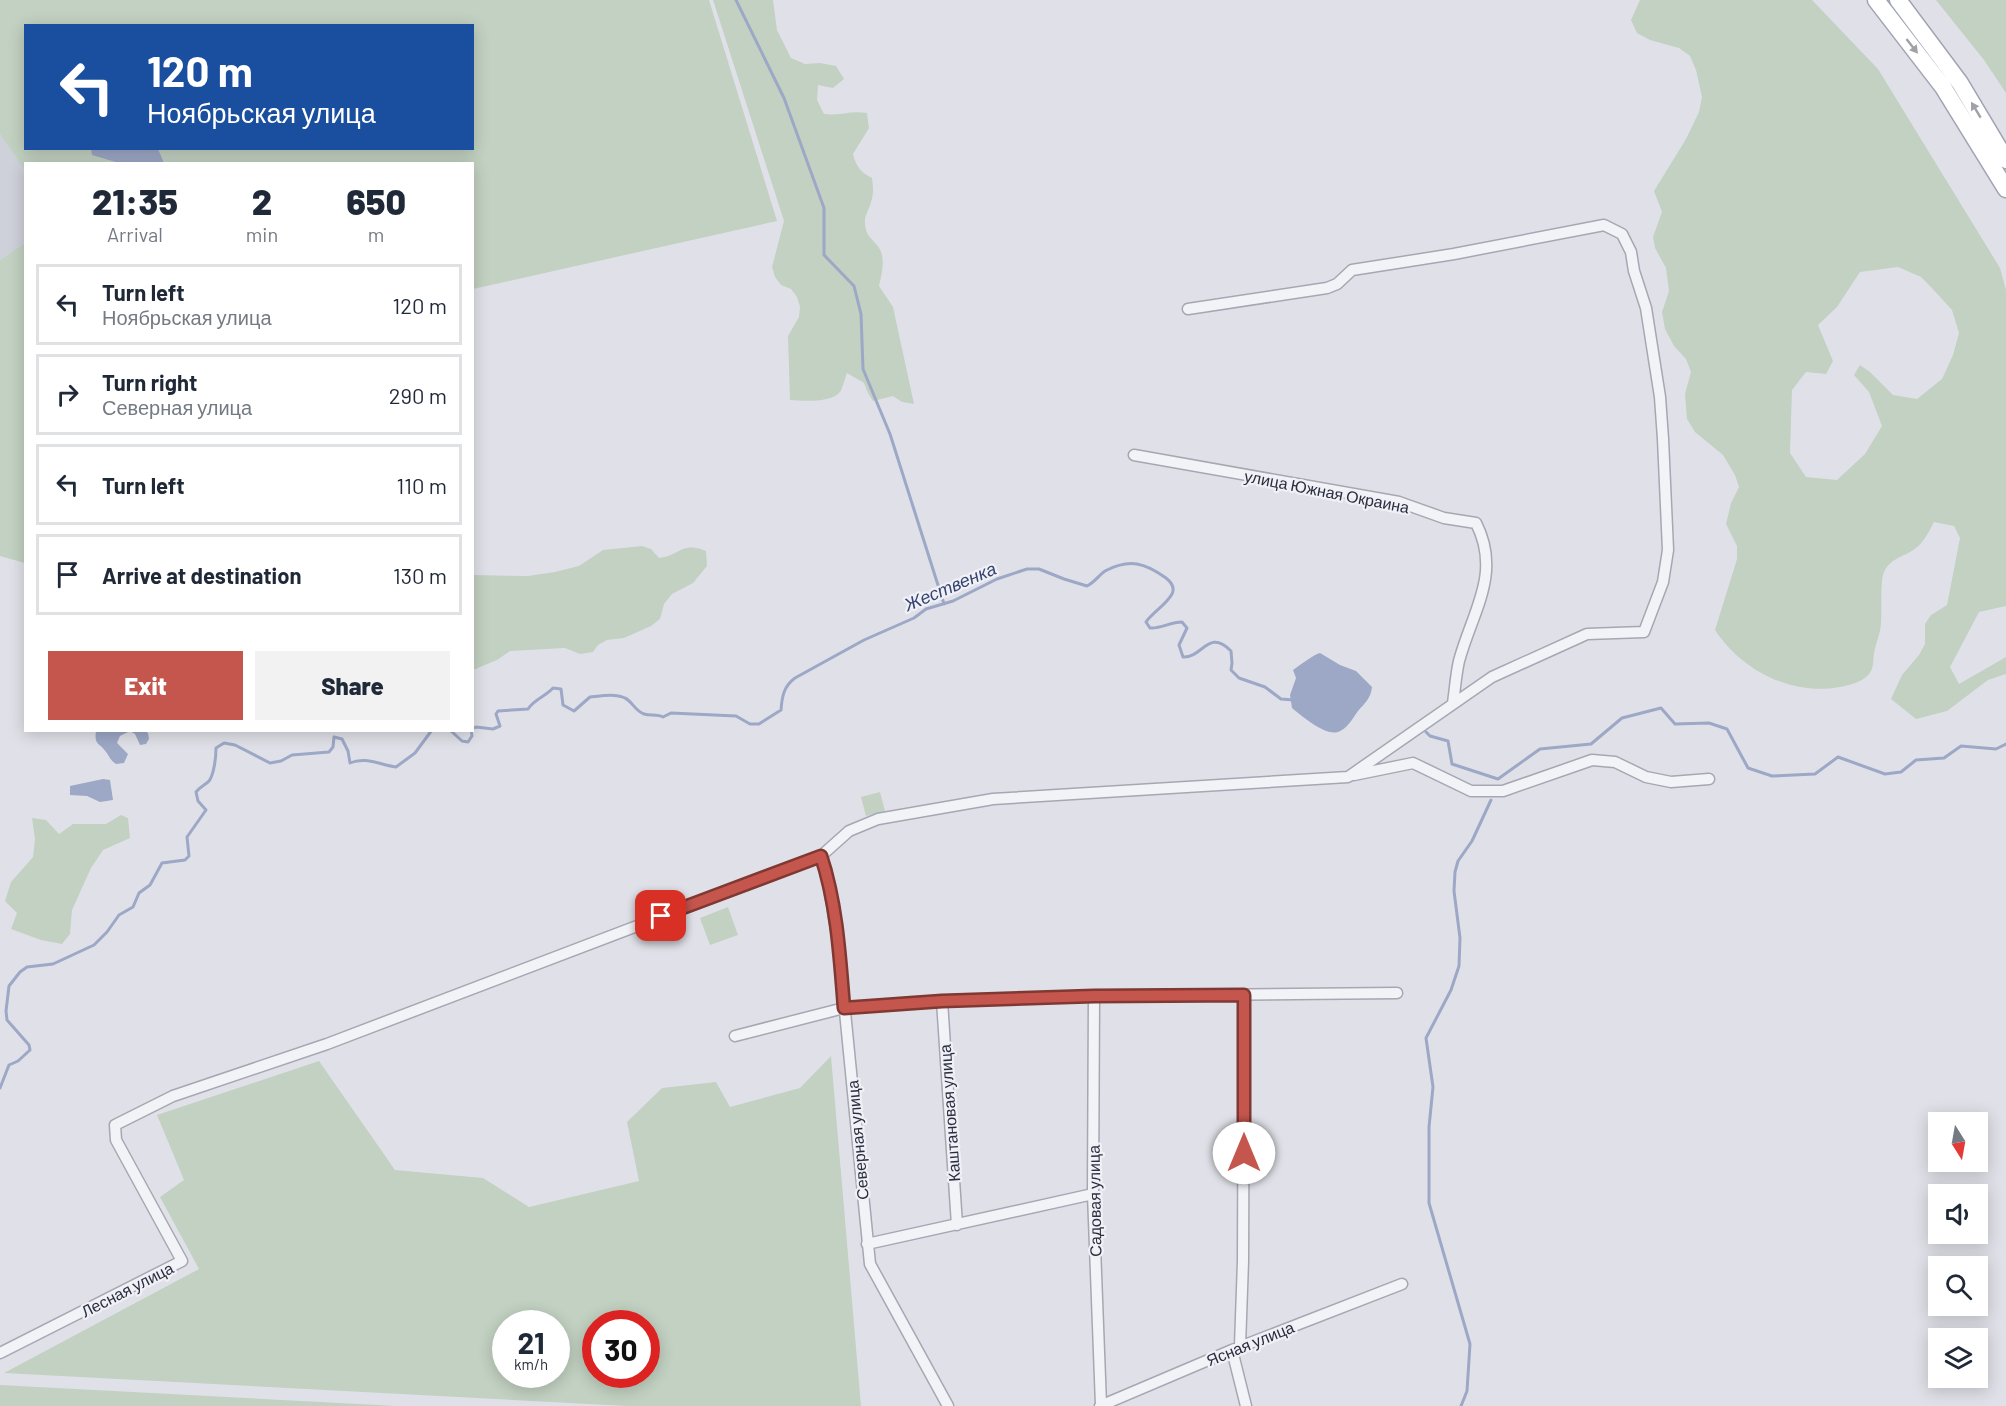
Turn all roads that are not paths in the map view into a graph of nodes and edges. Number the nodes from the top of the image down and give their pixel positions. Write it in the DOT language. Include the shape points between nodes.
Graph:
graph roads {
  1 [pos="1876,0"];
  2 [pos="1898,0"];
  3 [pos="2006,160"];
  4 [pos="2006,189"];
  5 [pos="1188,309"];
  6 [pos="1134,455"];
  7 [pos="1454,703"];
  8 [pos="1348,777"];
  9 [pos="1709,779"];
  10 [pos="821,856"];
  11 [pos="1397,993"];
  12 [pos="1244,995"];
  13 [pos="1094,996"];
  14 [pos="942,1001"];
  15 [pos="844,1008"];
  16 [pos="735,1036"];
  17 [pos="1093,1194"];
  18 [pos="957,1225"];
  19 [pos="867,1245"];
  20 [pos="1402,1284"];
  21 [pos="1236,1348"];
  22 [pos="0,1353"];
  23 [pos="948,1406"];
  24 [pos="1101,1406"];
  25 [pos="1246,1406"];
  1 -- 4 [label="main road, one-way" via="1943,87"];
  3 -- 2 [label="main road, one-way" via="1960,83"];
  5 -- 7 [label="street" via="1327,288 1352,270 1604,225 1622,234 1632,252 1646,308 1660,397 1668,550 1656,603 1644,632 1587,634 1492,677"];
  6 -- 7 [label="street, улица Южная Окраина" via="1399,502 1444,518 1476,523 1488,557 1481,600 1459,663"];
  7 -- 8 [label="street"];
  8 -- 9 [label="street" via="1413,763 1471,791 1503,791 1592,760 1615,762 1646,777 1671,782"];
  8 -- 10 [label="street" via="993,799 878,819 849,831"];
  10 -- 15 [label="street, Северная улица" via="838,941"];
  10 -- 22 [label="street, Лесная улица" via="327,1044 173,1096 114,1125 116,1140 183,1261"];
  11 -- 12 [label="street"];
  12 -- 13 [label="street"];
  12 -- 21 [label="street" via="1243,1249"];
  13 -- 14 [label="street"];
  13 -- 17 [label="street, Садовая улица"];
  14 -- 15 [label="street"];
  14 -- 18 [label="street, Каштановая улица"];
  15 -- 16 [label="street"];
  15 -- 19 [label="street, Северная улица"];
  17 -- 18 [label="street"];
  17 -- 24 [label="street, Садовая улица"];
  18 -- 19 [label="street"];
  19 -- 23 [label="street, Северная улица" via="870,1264"];
  20 -- 21 [label="street, Ясная улица"];
  21 -- 24 [label="street, Ясная улица"];
  21 -- 25 [label="street"];
}
